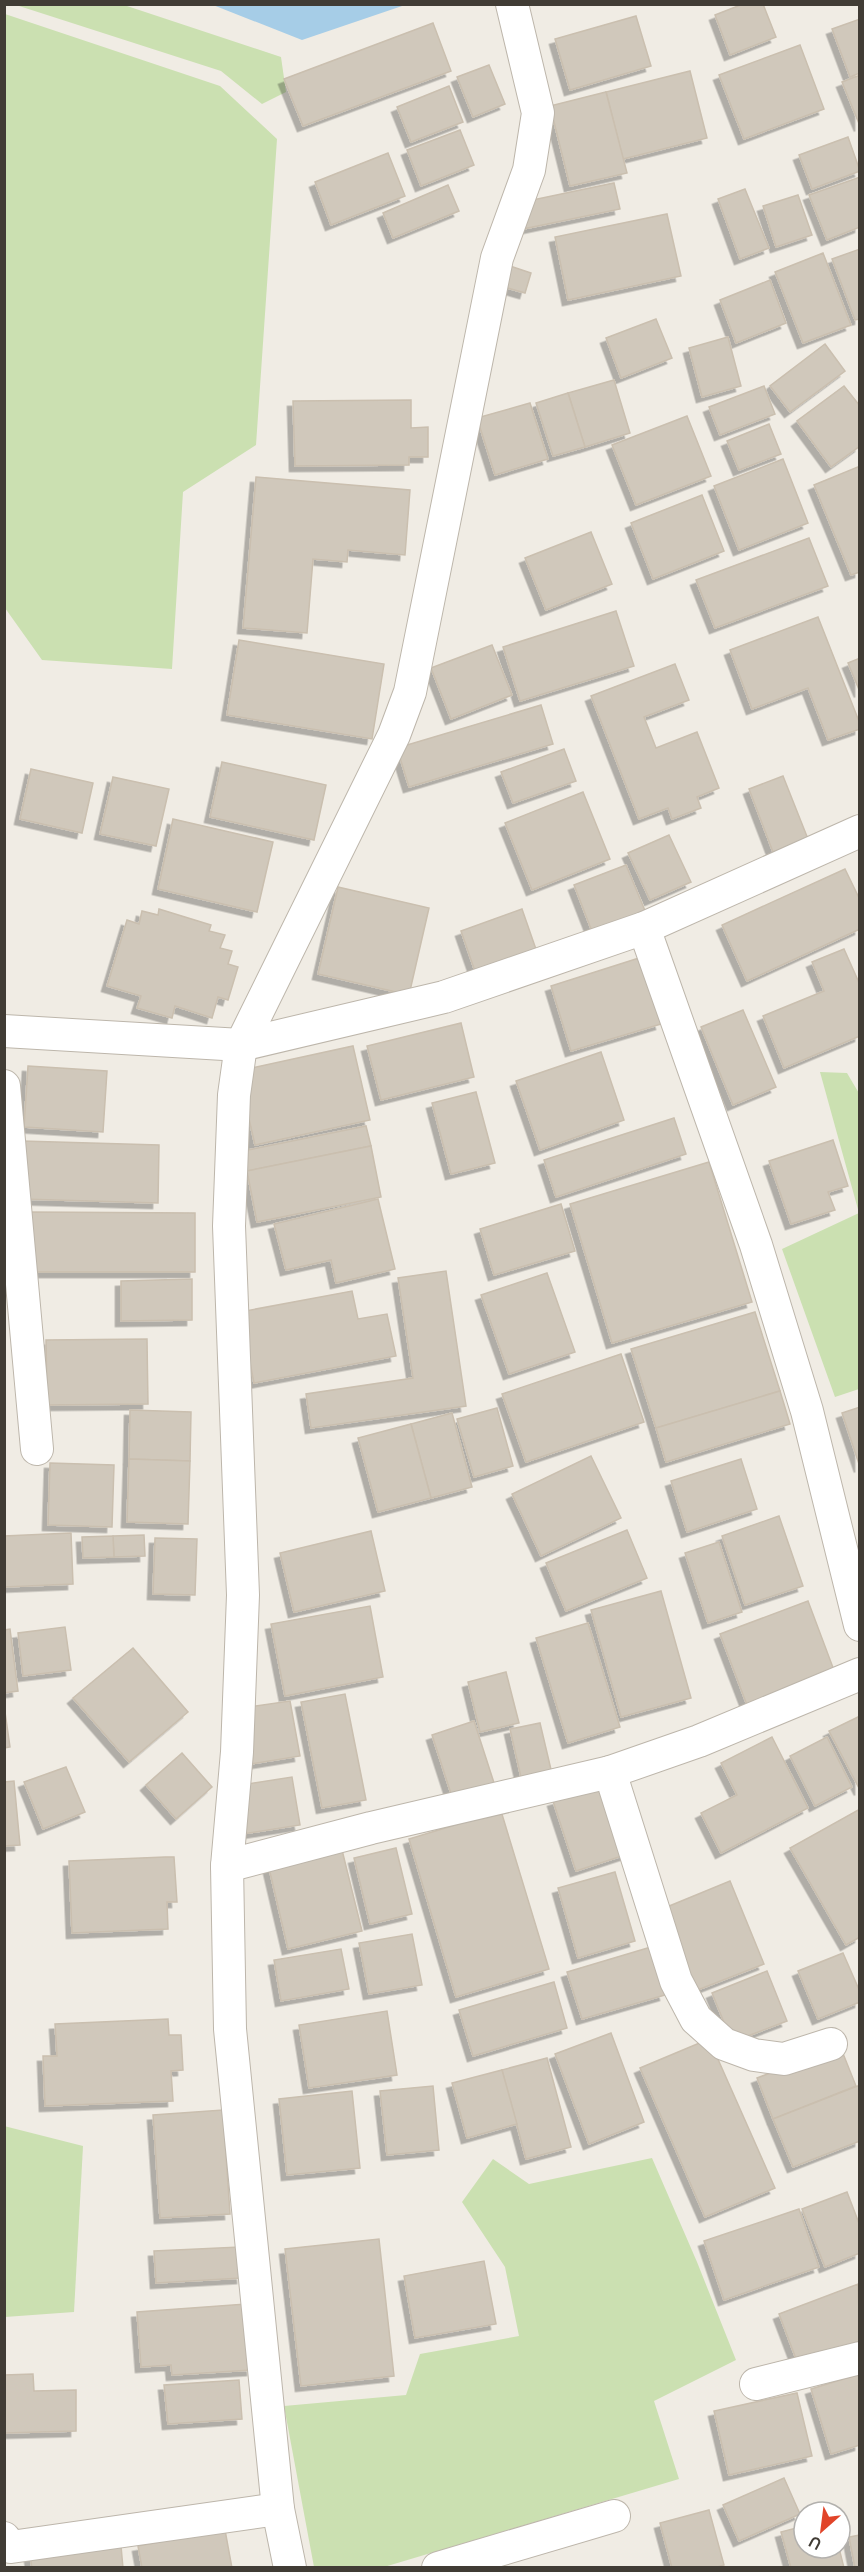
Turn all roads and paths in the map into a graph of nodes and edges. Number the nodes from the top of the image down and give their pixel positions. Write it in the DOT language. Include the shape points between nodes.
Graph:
graph roads {
  1 [pos="513,4"];
  2 [pos="860,831"];
  3 [pos="644,927"];
  4 [pos="4,1031"];
  5 [pos="241,1045"];
  6 [pos="4,1086"];
  7 [pos="37,1449"];
  8 [pos="860,1626"];
  9 [pos="860,1674"];
  10 [pos="610,1772"];
  11 [pos="227,1866"];
  12 [pos="831,2044"];
  13 [pos="860,2358"];
  14 [pos="756,2384"];
  15 [pos="278,2509"];
  16 [pos="614,2516"];
  17 [pos="9,2551"];
  18 [pos="290,2568"];
  19 [pos="438,2568"];
  1 -- 5 [label="street" via="538,113 529,170 497,258 410,692 394,735"];
  2 -- 3 [label="street"];
  3 -- 5 [label="street" via="444,997"];
  3 -- 8 [label="street" via="756,1245 807,1411"];
  4 -- 5 [label="street"];
  5 -- 11 [label="street" via="234,1095 229,1226 243,1595 237,1752"];
  6 -- 7 [label="street"];
  9 -- 10 [label="street" via="699,1741"];
  10 -- 11 [label="street"];
  10 -- 12 [label="street" via="676,1981 696,2019 724,2044 754,2055 783,2059"];
  11 -- 15 [label="street" via="230,2029"];
  13 -- 14 [label="street"];
  15 -- 17 [label="street"];
  15 -- 18 [label="street"];
  16 -- 19 [label="street"];
}
